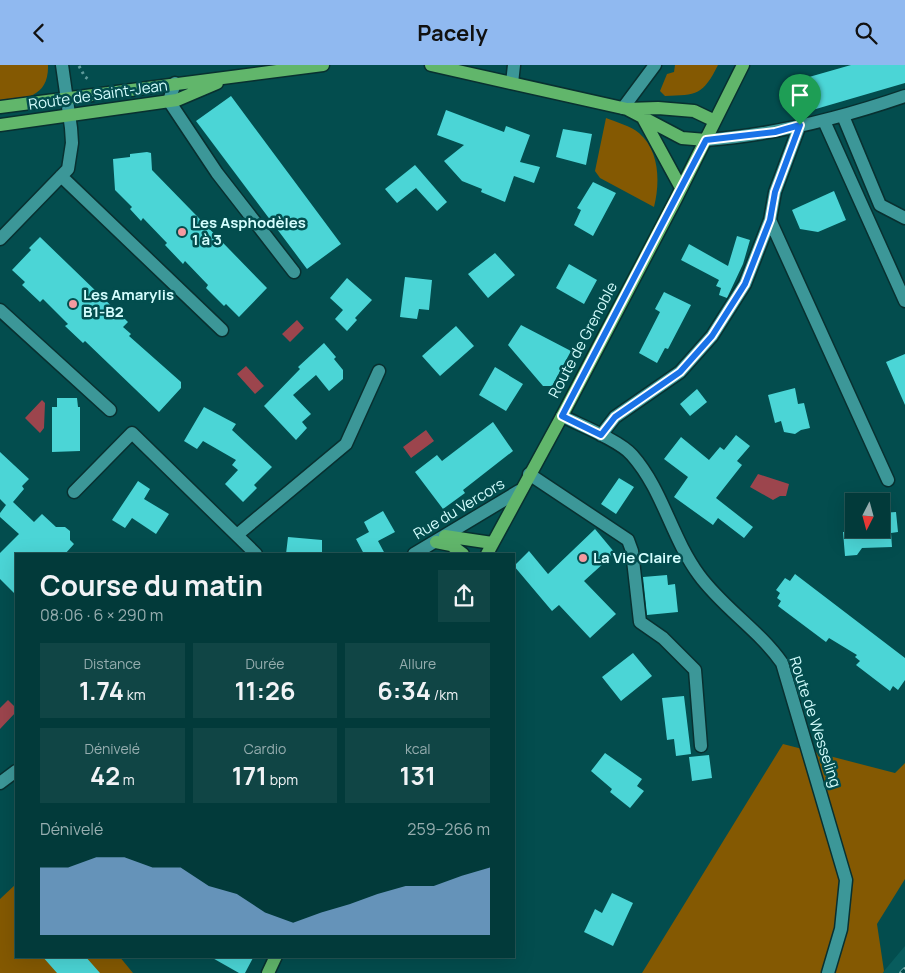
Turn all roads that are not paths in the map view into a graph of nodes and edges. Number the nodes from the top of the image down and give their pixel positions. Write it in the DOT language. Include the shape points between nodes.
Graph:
graph roads {
  1 [pos="62,65"];
  2 [pos="323,65"];
  3 [pos="431,65"];
  4 [pos="514,65"];
  5 [pos="655,65"];
  6 [pos="742,65"];
  7 [pos="226,79"];
  8 [pos="175,83"];
  9 [pos="512,83"];
  10 [pos="905,96"];
  11 [pos="67,98"];
  12 [pos="169,101"];
  13 [pos="0,107"];
  14 [pos="625,109"];
  15 [pos="843,115"];
  16 [pos="68,116"];
  17 [pos="644,119"];
  18 [pos="715,121"];
  19 [pos="824,121"];
  20 [pos="0,125"];
  21 [pos="800,125"];
  22 [pos="706,140"];
  23 [pos="61,176"];
  24 [pos="681,189"];
  25 [pos="905,218"];
  26 [pos="770,220"];
  27 [pos="0,239"];
  28 [pos="294,272"];
  29 [pos="905,301"];
  30 [pos="0,310"];
  31 [pos="222,330"];
  32 [pos="379,371"];
  33 [pos="110,410"];
  34 [pos="562,416"];
  35 [pos="601,435"];
  36 [pos="530,474"];
  37 [pos="888,480"];
  38 [pos="520,491"];
  39 [pos="74,492"];
  40 [pos="237,535"];
  41 [pos="441,539"];
  42 [pos="490,548"];
  43 [pos="255,553"];
  44 [pos="416,553"];
  45 [pos="462,553"];
  46 [pos="701,746"];
  47 [pos="15,772"];
  48 [pos="0,783"];
  49 [pos="275,958"];
  50 [pos="268,973"];
  51 [pos="828,973"];
  1 -- 11 [label="street"];
  2 -- 7 [label="main road, Route de Saint-Jean"];
  3 -- 9 [label="main road"];
  4 -- 9 [label="street"];
  5 -- 14 [label="street"];
  6 -- 18 [label="main road, Route de Grenoble"];
  7 -- 8 [label="main road, Route de Saint-Jean"];
  7 -- 12 [label="main road, Route de Saint-Jean"];
  8 -- 11 [label="main road, Route de Saint-Jean"];
  8 -- 12 [label="street"];
  9 -- 14 [label="main road"];
  10 -- 15 [label="street"];
  11 -- 13 [label="main road, Route de Saint-Jean"];
  11 -- 16 [label="street"];
  12 -- 16 [label="main road, Route de Saint-Jean"];
  12 -- 28 [label="street" via="217,173"];
  14 -- 17 [label="main road"];
  14 -- 18 [label="main road" via="694,111"];
  15 -- 19 [label="street"];
  15 -- 25 [label="street" via="880,205"];
  16 -- 20 [label="main road, Route de Saint-Jean"];
  16 -- 23 [label="street" via="72,143 68,169"];
  17 -- 22 [label="main road" via="682,138"];
  17 -- 24 [label="main road"];
  18 -- 22 [label="main road, Route de Grenoble"];
  19 -- 21 [label="street"];
  19 -- 29 [label="street"];
  21 -- 22 [label="street" via="775,132"];
  21 -- 26 [label="street" via="775,192"];
  22 -- 24 [label="main road, Route de Grenoble"];
  23 -- 27 [label="street"];
  23 -- 31 [label="street"];
  24 -- 34 [label="main road, Route de Grenoble"];
  26 -- 35 [label="street" via="745,284 712,336 680,372 615,417"];
  26 -- 37 [label="street"];
  30 -- 33 [label="street"];
  32 -- 40 [label="street" via="346,444"];
  34 -- 35 [label="street, Route de Wesseling"];
  34 -- 36 [label="main road, Route de Grenoble"];
  35 -- 51 [label="street, Route de Wesseling" via="631,454 655,488 680,545 699,575 724,604 770,646 782,663 846,880 841,929"];
  36 -- 38 [label="main road, Route de Grenoble"];
  36 -- 46 [label="street" via="628,540 640,622 695,670"];
  38 -- 41 [label="street, Rue du Vercors"];
  38 -- 42 [label="main road, Route de Grenoble"];
  39 -- 40 [label="street" via="132,433"];
  40 -- 43 [label="street"];
  41 -- 42 [label="main road"];
  41 -- 44 [label="street, Rue du Vercors"];
  41 -- 45 [label="main road"];
  47 -- 48 [label="street"];
  49 -- 50 [label="main road"];
}
